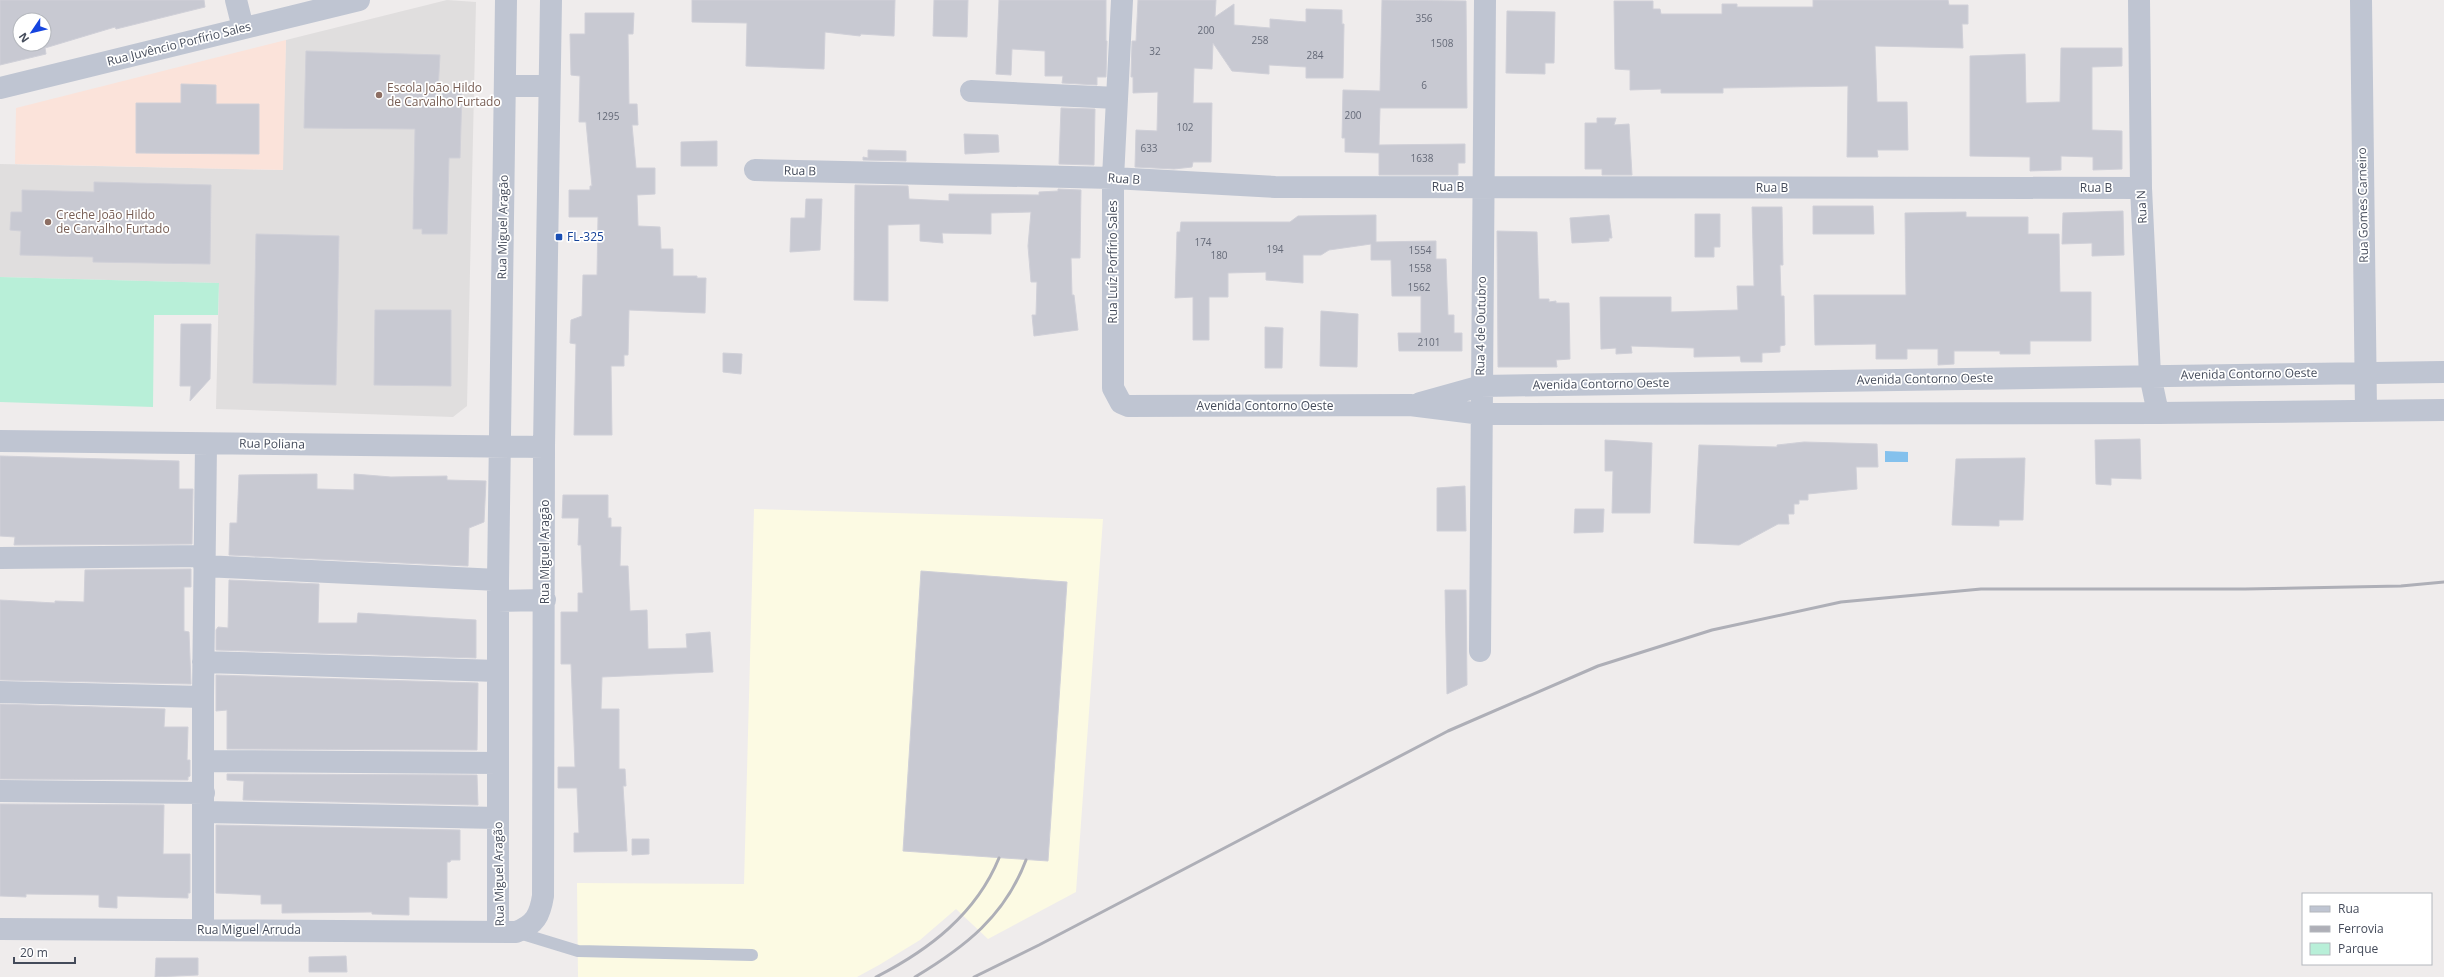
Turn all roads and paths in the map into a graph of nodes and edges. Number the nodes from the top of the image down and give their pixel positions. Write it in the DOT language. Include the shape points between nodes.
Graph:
graph roads {
  1 [pos="236,0"];
  2 [pos="359,0"];
  3 [pos="506,0"];
  4 [pos="551,0"];
  5 [pos="1122,0"];
  6 [pos="1485,0"];
  7 [pos="2139,0"];
  8 [pos="2361,0"];
  9 [pos="243,28"];
  10 [pos="505,86"];
  11 [pos="549,86"];
  12 [pos="0,88"];
  13 [pos="970,91"];
  14 [pos="1117,98"];
  15 [pos="755,170"];
  16 [pos="1113,178"];
  17 [pos="1482,188"];
  18 [pos="2141,188"];
  19 [pos="2444,372"];
  20 [pos="2366,373"];
  21 [pos="2150,375"];
  22 [pos="1790,381"];
  23 [pos="1481,386"];
  24 [pos="1121,403"];
  25 [pos="1410,405"];
  26 [pos="2444,410"];
  27 [pos="2366,411"];
  28 [pos="2158,413"];
  29 [pos="1482,414"];
  30 [pos="1789,415"];
  31 [pos="0,441"];
  32 [pos="206,444"];
  33 [pos="544,446"];
  34 [pos="501,447"];
  35 [pos="0,558"];
  36 [pos="204,561"];
  37 [pos="498,590"];
  38 [pos="545,600"];
  39 [pos="1480,651"];
  40 [pos="203,662"];
  41 [pos="498,671"];
  42 [pos="0,692"];
  43 [pos="203,696"];
  44 [pos="204,762"];
  45 [pos="498,763"];
  46 [pos="0,791"];
  47 [pos="204,802"];
  48 [pos="498,818"];
  49 [pos="0,929"];
  50 [pos="203,930"];
  51 [pos="507,932"];
  52 [pos="752,955"];
  1 -- 9 [label="street"];
  2 -- 9 [label="street, Rua Juvêncio Porfírio Sales"];
  3 -- 10 [label="street, Rua Miguel Aragão"];
  4 -- 11 [label="street, Rua Miguel Aragão"];
  5 -- 14 [label="street, Rua Luíz Porfírio Sales"];
  6 -- 17 [label="street, Rua 4 de Outubro"];
  7 -- 18 [label="street, Rua N"];
  8 -- 20 [label="street, Rua Gomes Carneiro"];
  9 -- 12 [label="street, Rua Juvêncio Porfírio Sales"];
  10 -- 11 [label="street"];
  10 -- 34 [label="street, Rua Miguel Aragão"];
  11 -- 33 [label="street, Rua Miguel Aragão"];
  13 -- 14 [label="street"];
  14 -- 16 [label="street, Rua Luíz Porfírio Sales"];
  15 -- 16 [label="street, Rua B"];
  16 -- 17 [label="street, Rua B" via="1274,186"];
  16 -- 24 [label="street, Rua Luíz Porfírio Sales" via="1113,388"];
  17 -- 18 [label="street, Rua B"];
  17 -- 23 [label="street, Rua 4 de Outubro"];
  18 -- 21 [label="street, Rua N"];
  19 -- 20 [label="street, Avenida Contorno Oeste"];
  20 -- 21 [label="street, Avenida Contorno Oeste"];
  20 -- 27 [label="street, Rua Gomes Carneiro"];
  21 -- 22 [label="street, Avenida Contorno Oeste"];
  21 -- 28 [label="street, Rua N"];
  22 -- 23 [label="street, Avenida Contorno Oeste"];
  22 -- 30 [label="street"];
  23 -- 25 [label="street, Avenida Contorno Oeste"];
  23 -- 29 [label="street, Rua 4 de Outubro"];
  24 -- 25 [label="street, Avenida Contorno Oeste" via="1128,406"];
  25 -- 29 [label="street, Avenida Contorno Oeste"];
  26 -- 27 [label="street, Avenida Contorno Oeste"];
  27 -- 28 [label="street, Avenida Contorno Oeste"];
  28 -- 30 [label="street, Avenida Contorno Oeste"];
  29 -- 30 [label="street, Avenida Contorno Oeste"];
  29 -- 39 [label="street, Rua 4 de Outubro"];
  31 -- 32 [label="street, Rua Poliana"];
  32 -- 34 [label="street, Rua Poliana"];
  32 -- 36 [label="street"];
  33 -- 34 [label="street, Rua Poliana"];
  33 -- 38 [label="street, Rua Miguel Aragão"];
  34 -- 37 [label="street, Rua Miguel Aragão"];
  35 -- 36 [label="street"];
  36 -- 37 [label="street"];
  36 -- 40 [label="street"];
  37 -- 38 [label="street"];
  37 -- 41 [label="street, Rua Miguel Aragão"];
  38 -- 51 [label="street, Rua Miguel Aragão" via="543,896 541,909 535,921 527,928"];
  40 -- 41 [label="street"];
  40 -- 43 [label="street"];
  41 -- 45 [label="street, Rua Miguel Aragão"];
  42 -- 43 [label="street"];
  43 -- 44 [label="street"];
  44 -- 45 [label="street"];
  44 -- 47 [label="street"];
  45 -- 48 [label="street, Rua Miguel Aragão"];
  46 -- 47 [label="street"];
  47 -- 48 [label="street"];
  47 -- 50 [label="street"];
  48 -- 51 [label="street, Rua Miguel Aragão"];
  49 -- 50 [label="street, Rua Miguel Arruda"];
  50 -- 51 [label="street, Rua Miguel Arruda"];
  51 -- 52 [label="lane" via="578,951"];
}
